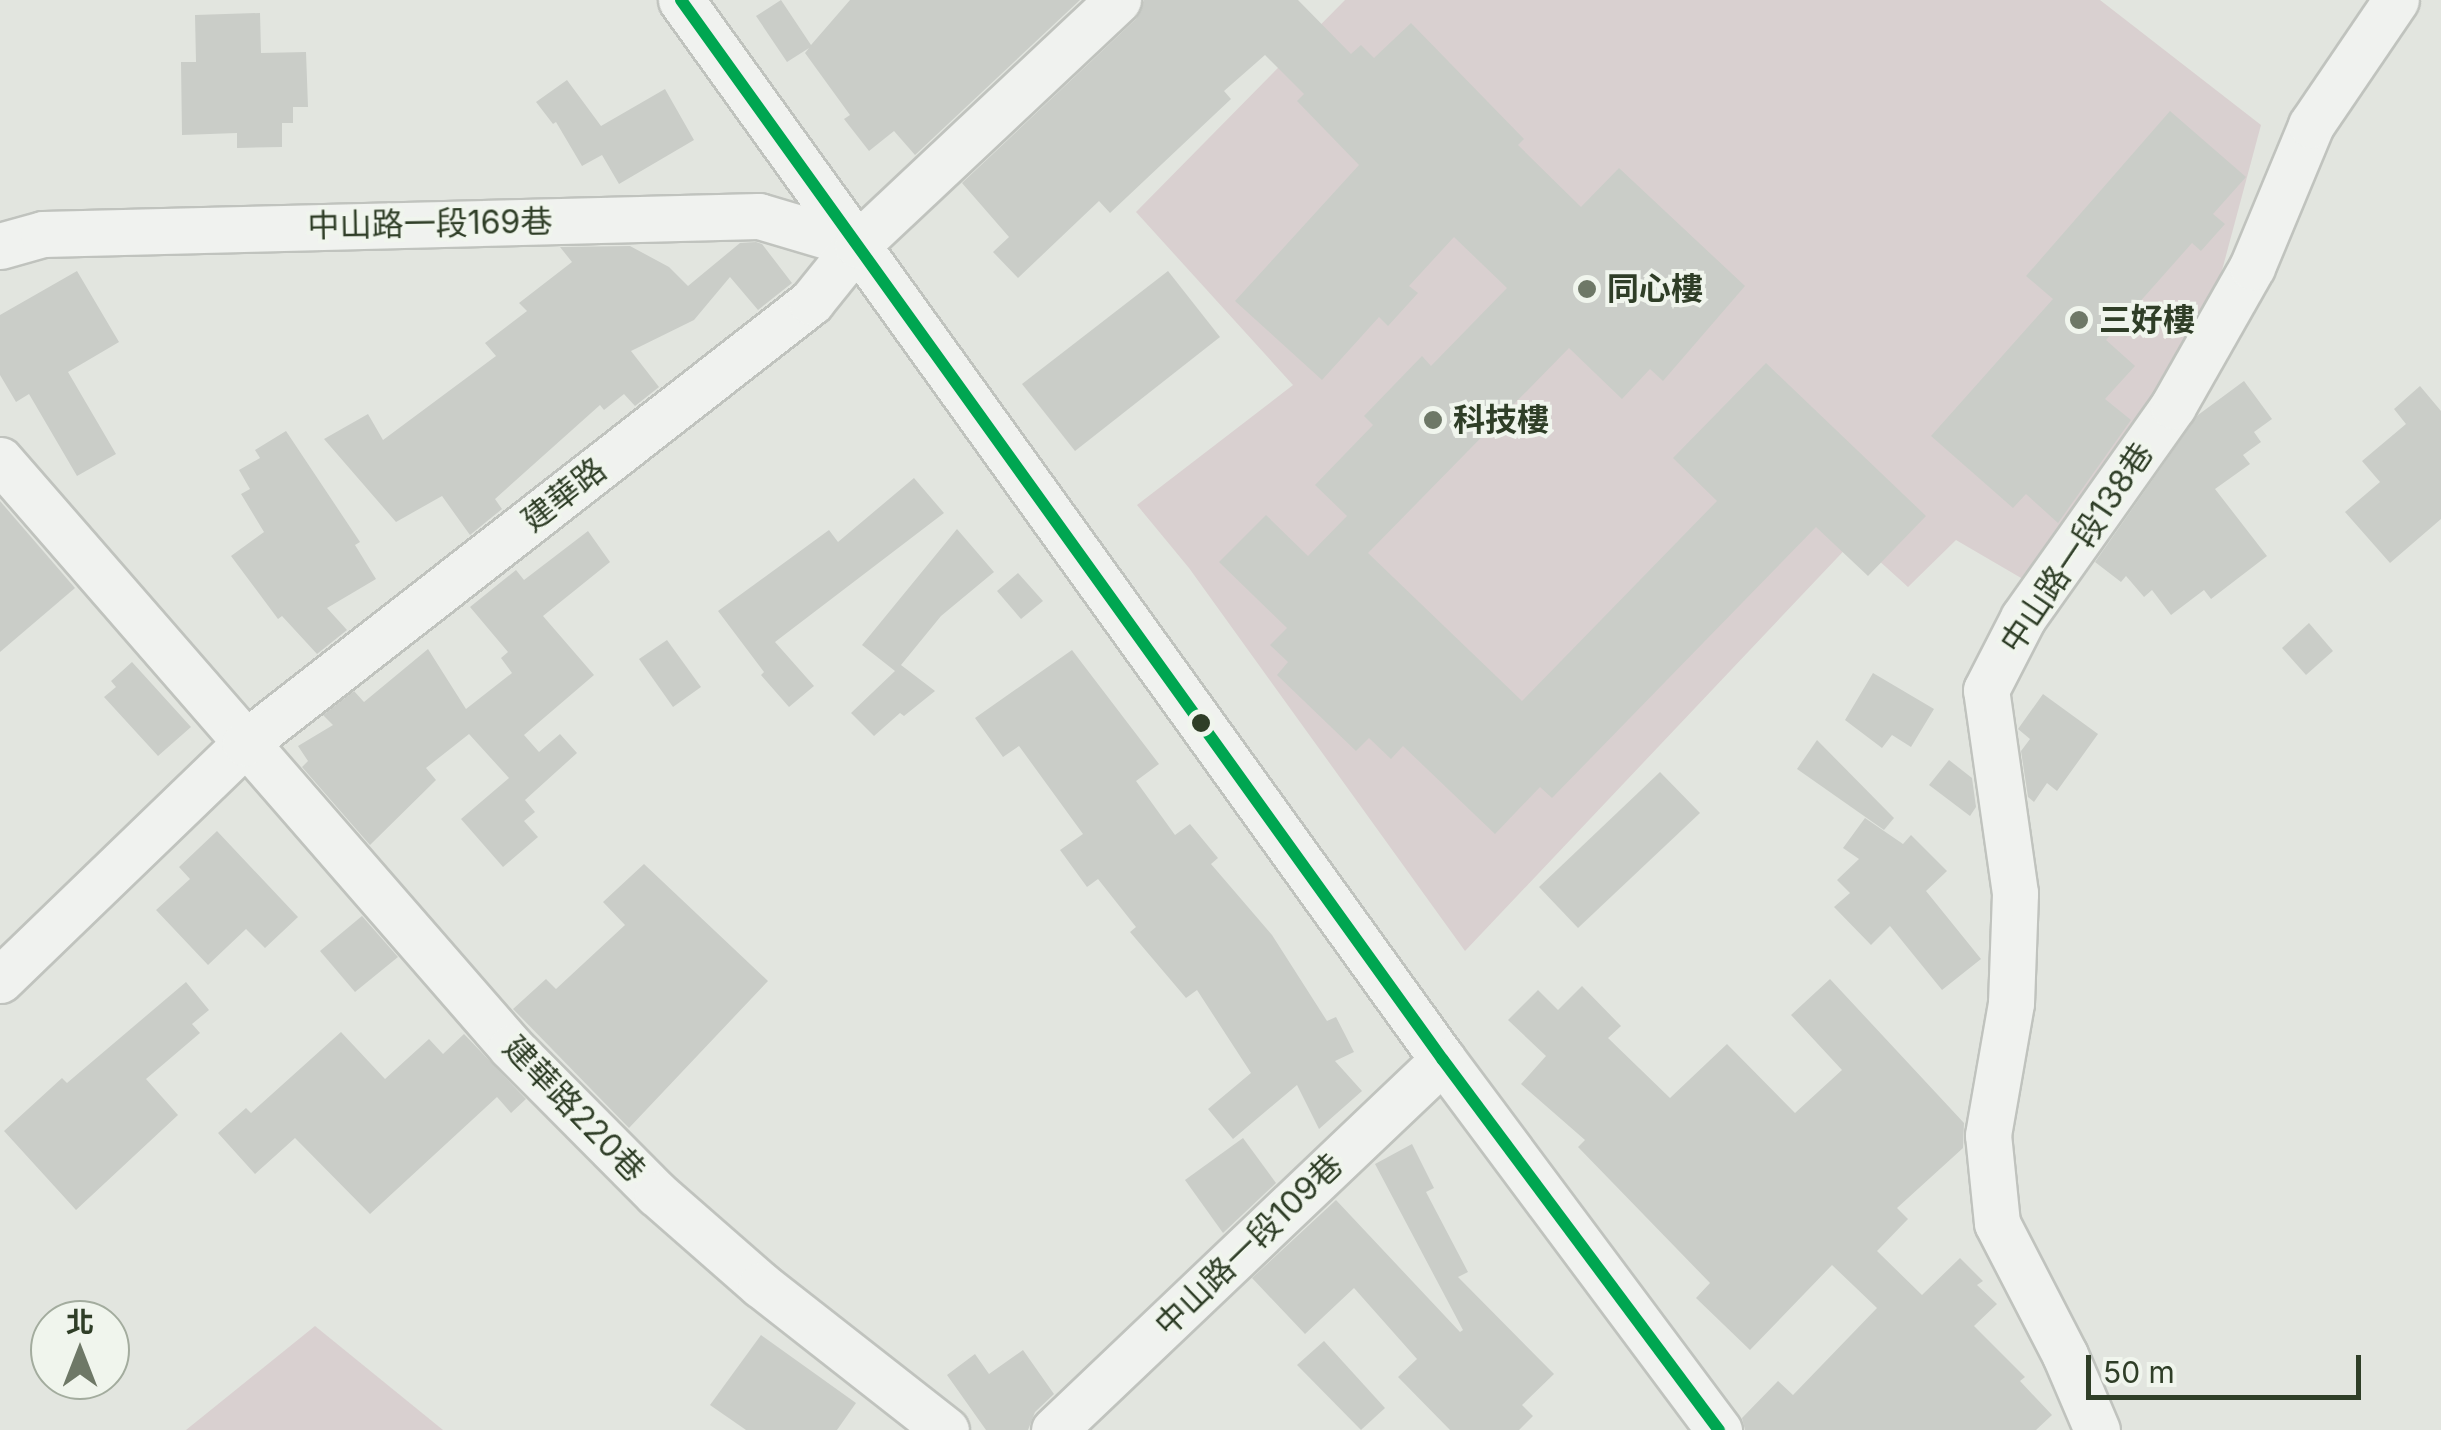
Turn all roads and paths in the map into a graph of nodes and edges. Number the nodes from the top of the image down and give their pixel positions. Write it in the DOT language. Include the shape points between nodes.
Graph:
graph roads {
  1 [pos="681,0"];
  2 [pos="1118,0"];
  3 [pos="2396,0"];
  4 [pos="857,244"];
  5 [pos="0,246"];
  6 [pos="0,460"];
  7 [pos="245,743"];
  8 [pos="0,980"];
  9 [pos="1443,1060"];
  10 [pos="946,1430"];
  11 [pos="1054,1430"];
  12 [pos="1719,1430"];
  13 [pos="2098,1430"];
  1 -- 4 [label="street"];
  2 -- 4 [label="street, 建華路"];
  3 -- 13 [label="street, 中山路一段138巷" via="2311,126 2252,266 2173,406 2024,618 1986,690 2014,893 2011,1003 1988,1135 1996,1222"];
  4 -- 5 [label="street, 中山路一段169巷" via="759,216 43,234"];
  4 -- 7 [label="street, 建華路" via="812,302"];
  4 -- 9 [label="street"];
  6 -- 7 [label="street, 建華路220巷"];
  7 -- 8 [label="street, 建華路"];
  7 -- 10 [label="street, 建華路220巷" via="511,1047 656,1194"];
  9 -- 11 [label="street, 中山路一段109巷"];
  9 -- 12 [label="street"];
}
